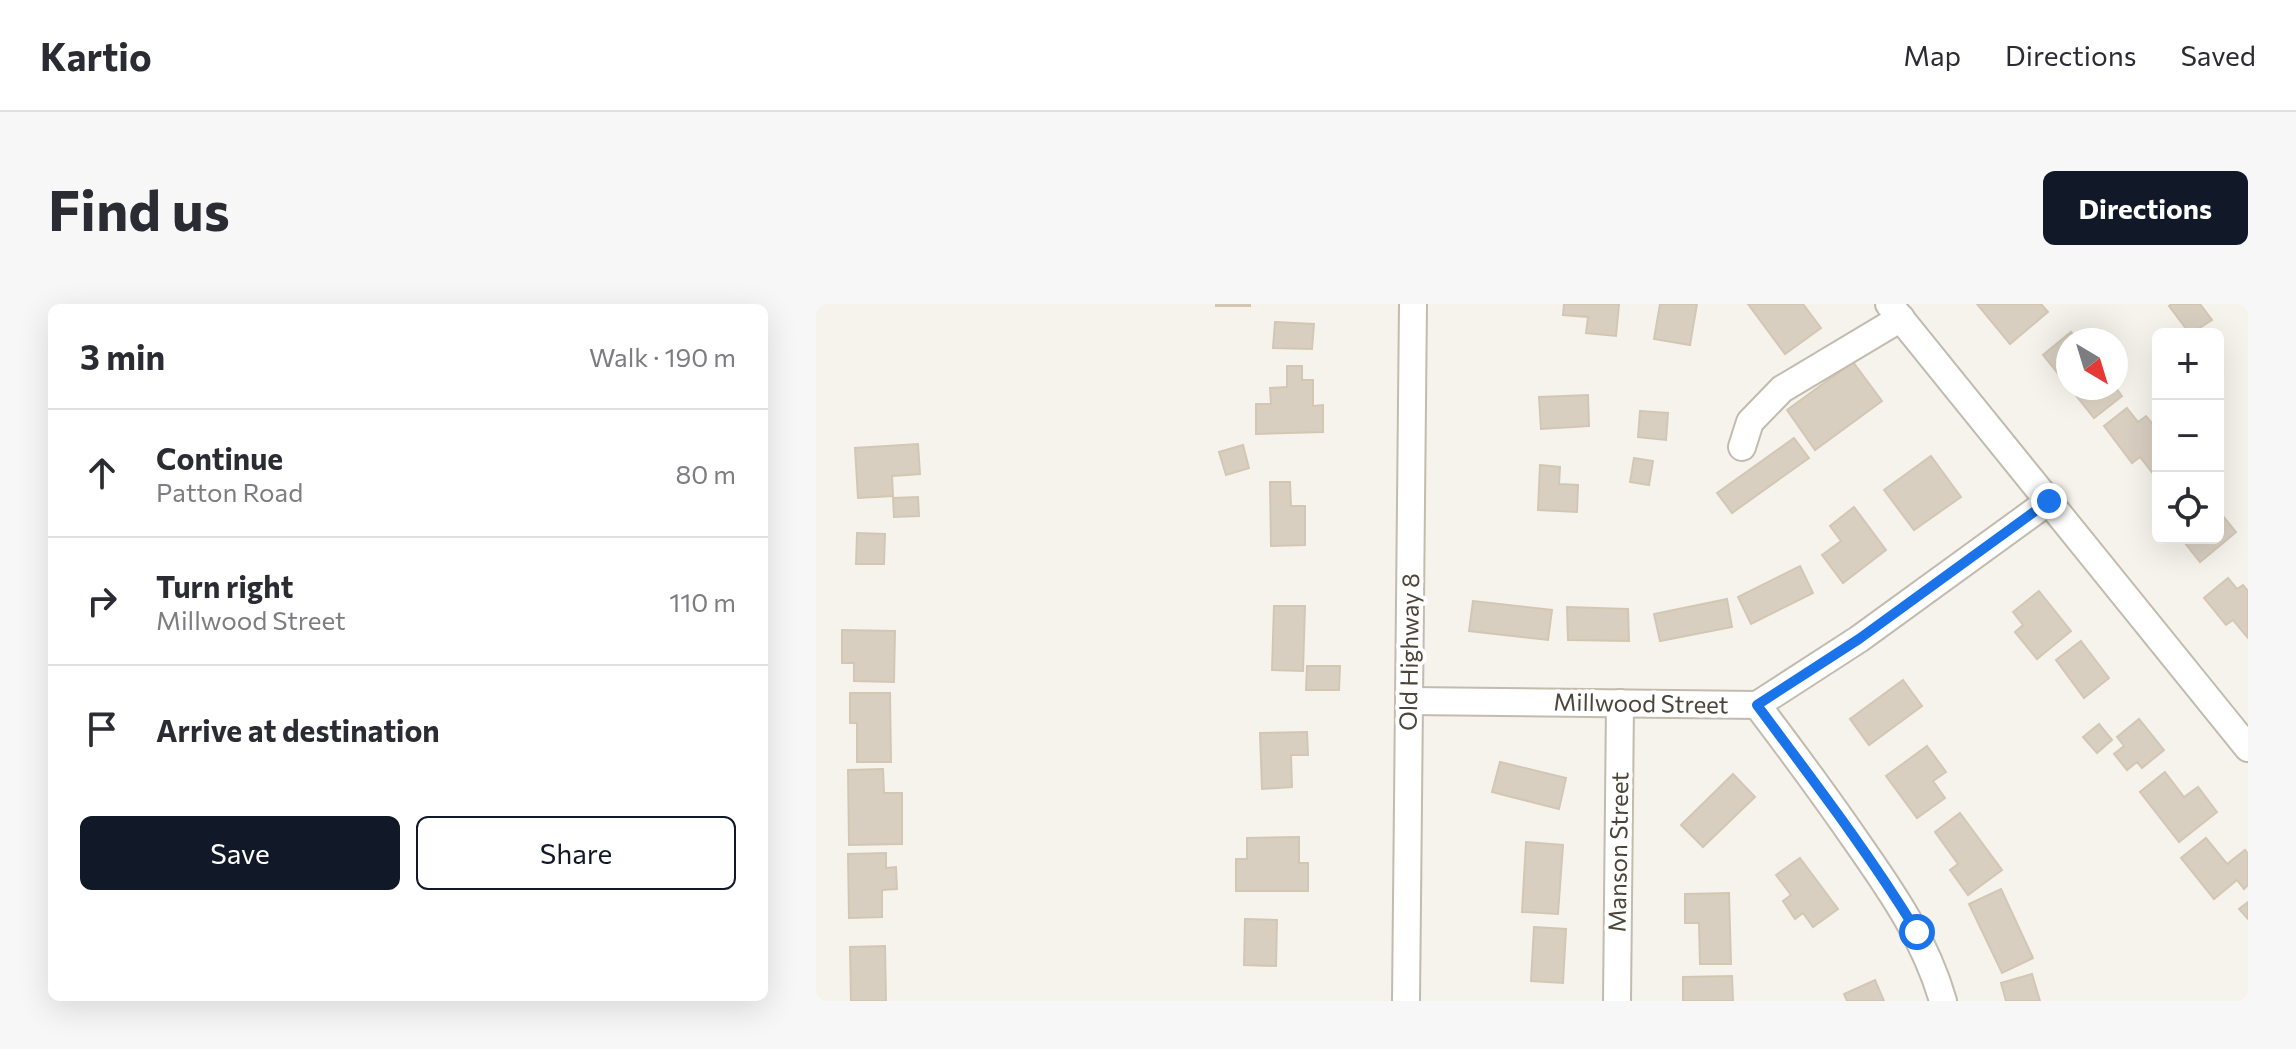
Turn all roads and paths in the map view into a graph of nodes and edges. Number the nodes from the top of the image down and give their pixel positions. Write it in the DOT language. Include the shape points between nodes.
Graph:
graph roads {
  1 [pos="1413,304"];
  2 [pos="1895,311"];
  3 [pos="1742,447"];
  4 [pos="2049,501"];
  5 [pos="1409,701"];
  6 [pos="1620,703"];
  7 [pos="1757,705"];
  8 [pos="2246,741"];
  9 [pos="1406,1001"];
  10 [pos="1617,1001"];
  11 [pos="1943,1001"];
  1 -- 5 [label="street, Old Highway 8"];
  2 -- 3 [label="street" via="1782,389 1750,422"];
  2 -- 4 [label="street"];
  4 -- 7 [label="street, Millwood Street" via="1859,639"];
  4 -- 8 [label="street"];
  5 -- 6 [label="street, Millwood Street"];
  5 -- 9 [label="street, Old Highway 8"];
  6 -- 7 [label="street, Millwood Street"];
  6 -- 10 [label="street, Manson Street"];
  7 -- 11 [label="street" via="1894,894 1917,932"];
}
